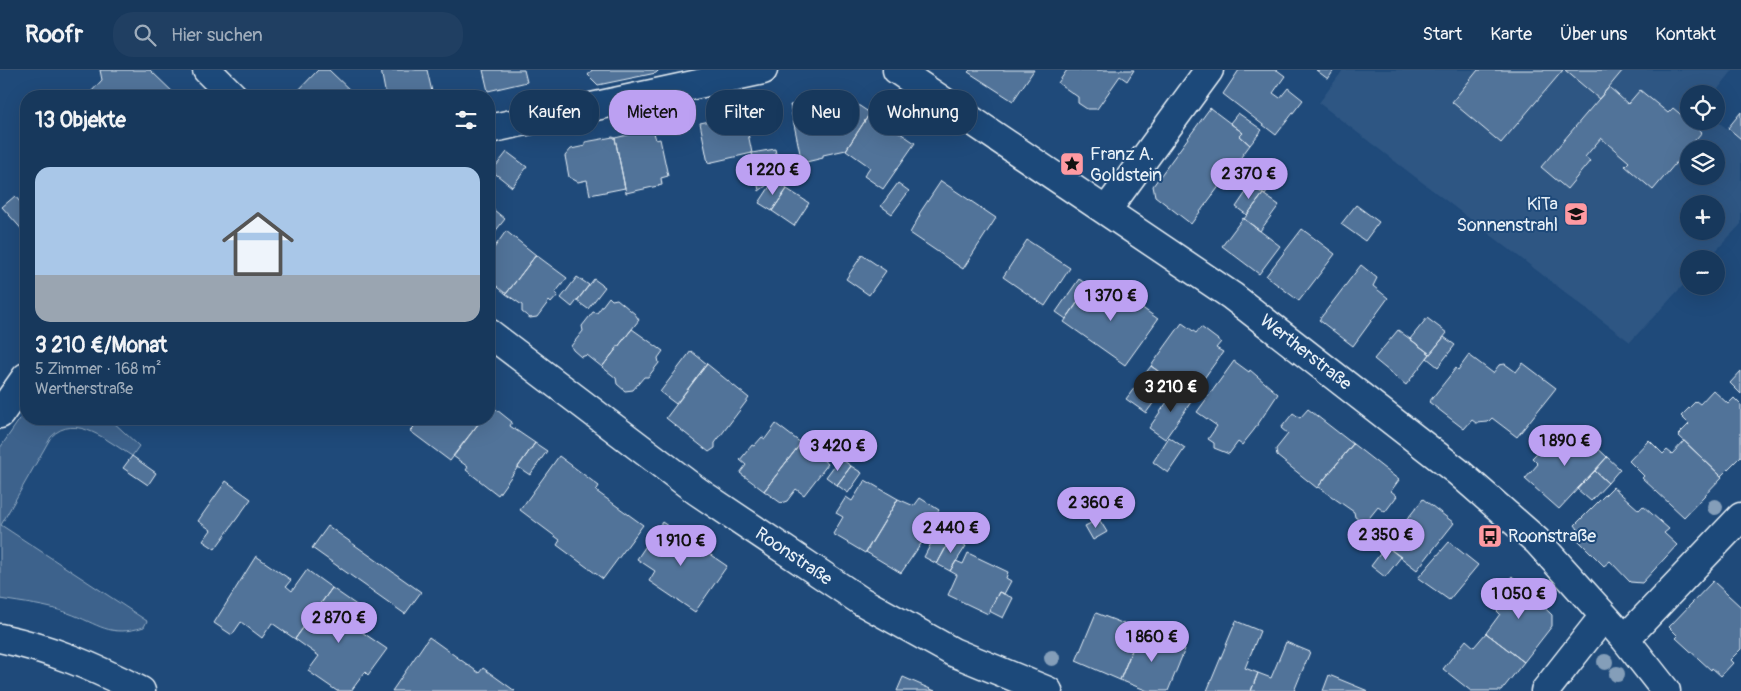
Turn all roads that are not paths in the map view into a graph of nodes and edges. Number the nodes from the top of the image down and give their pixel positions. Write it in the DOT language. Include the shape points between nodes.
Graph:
graph roads {
  1 [pos="207,70"];
  2 [pos="763,70"];
  3 [pos="897,70"];
  4 [pos="1209,70"];
  5 [pos="227,90"];
  6 [pos="495,128"];
  7 [pos="1106,211"];
  8 [pos="495,338"];
  9 [pos="20,386"];
  10 [pos="0,414"];
  11 [pos="1741,516"];
  12 [pos="1604,616"];
  13 [pos="0,638"];
  14 [pos="1626,639"];
  15 [pos="141,691"];
  16 [pos="1048,691"];
  17 [pos="1545,691"];
  18 [pos="1666,691"];
  1 -- 5 [label="street"];
  2 -- 6 [label="street"];
  3 -- 7 [label="street, Wertherstraße"];
  4 -- 7 [label="street"];
  7 -- 12 [label="street, Wertherstraße" via="1232,296 1458,472 1537,540"];
  8 -- 16 [label="street, Roonstraße" via="697,491 861,601 953,652"];
  9 -- 10 [label="street"];
  11 -- 14 [label="street"];
  12 -- 14 [label="street, Wertherstraße"];
  12 -- 17 [label="street"];
  13 -- 15 [label="street" via="39,646 92,666"];
  14 -- 18 [label="street, Wertherstraße"];
}
